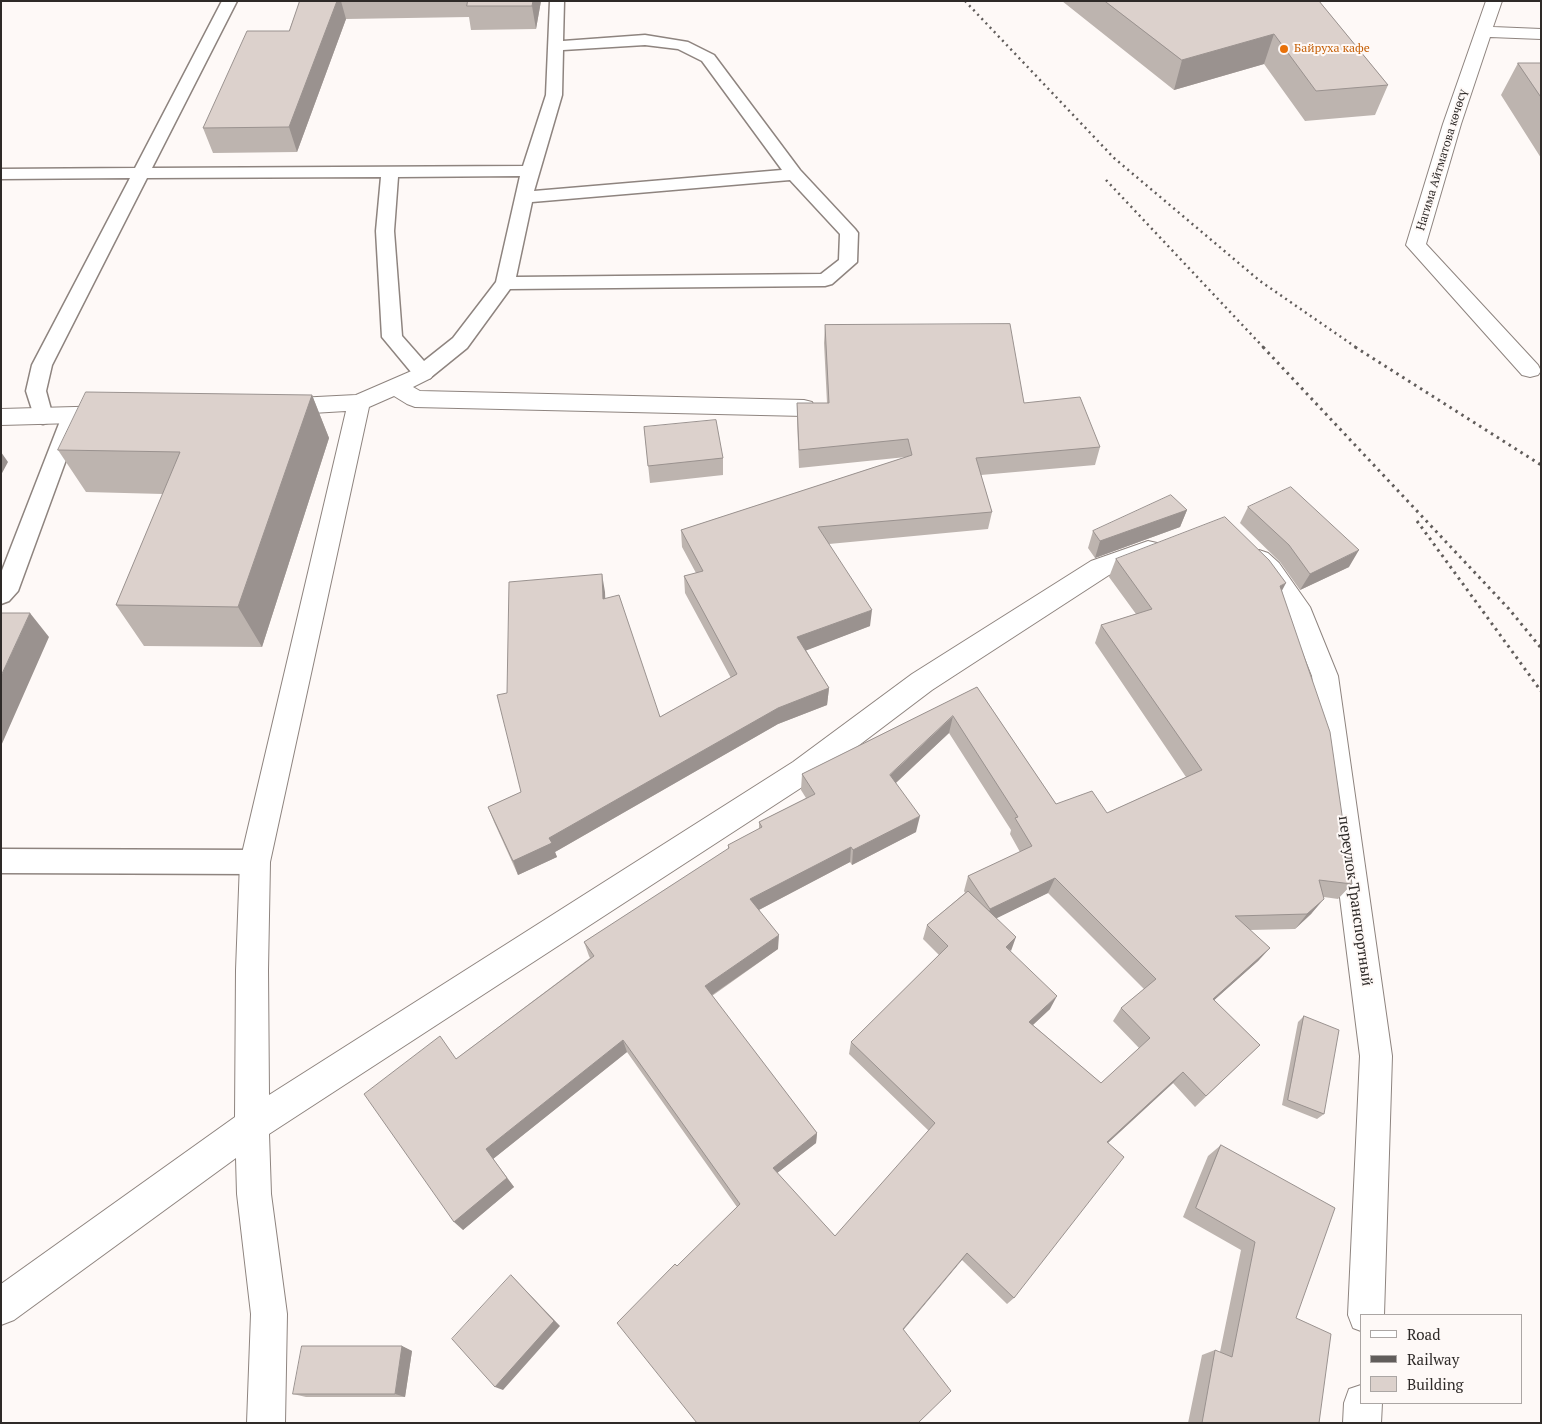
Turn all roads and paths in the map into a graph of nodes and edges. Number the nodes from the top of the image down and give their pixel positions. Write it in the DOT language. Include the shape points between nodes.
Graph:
graph roads {
  1 [pos="230,1"];
  2 [pos="558,1"];
  3 [pos="1494,1"];
  4 [pos="1483,32"];
  5 [pos="1541,34"];
  6 [pos="556,46"];
  7 [pos="530,171"];
  8 [pos="142,172"];
  9 [pos="390,172"];
  10 [pos="1,174"];
  11 [pos="794,174"];
  12 [pos="524,197"];
  13 [pos="505,283"];
  14 [pos="1530,370"];
  15 [pos="423,373"];
  16 [pos="396,386"];
  17 [pos="359,403"];
  18 [pos="260,408"];
  19 [pos="804,408"];
  20 [pos="131,413"];
  21 [pos="72,416"];
  22 [pos="1,417"];
  23 [pos="43,417"];
  24 [pos="1174,540"];
  25 [pos="1242,543"];
  26 [pos="1,595"];
  27 [pos="1,861"];
  28 [pos="255,862"];
  29 [pos="252,1125"];
  30 [pos="1,1307"];
  31 [pos="1366,1314"];
  32 [pos="1363,1404"];
  33 [pos="266,1423"];
  34 [pos="1362,1423"];
  1 -- 8 [label="lane"];
  2 -- 6 [label="lane"];
  3 -- 4 [label="street, Нагима Айтматова көчөсү"];
  4 -- 5 [label="street"];
  4 -- 14 [label="street, Нагима Айтматова көчөсү" via="1416,245"];
  6 -- 7 [label="lane" via="554,95"];
  6 -- 11 [label="lane" via="645,40 682,45 708,58"];
  7 -- 9 [label="lane"];
  7 -- 12 [label="lane"];
  8 -- 9 [label="lane"];
  8 -- 10 [label="lane"];
  8 -- 23 [label="lane" via="42,365 36,390"];
  9 -- 15 [label="lane" via="385,231 392,337"];
  11 -- 12 [label="lane"];
  11 -- 13 [label="lane" via="849,233 848,262 825,280"];
  12 -- 13 [label="lane"];
  13 -- 15 [label="lane" via="460,343"];
  15 -- 16 [label="street"];
  16 -- 17 [label="street"];
  16 -- 19 [label="street" via="415,399"];
  17 -- 18 [label="street"];
  17 -- 28 [label="street"];
  20 -- 21 [label="street"];
  21 -- 23 [label="street"];
  21 -- 26 [label="lane" via="6,592"];
  22 -- 23 [label="street"];
  24 -- 29 [label="street" via="1100,568 922,682 803,770"];
  25 -- 31 [label="street, переулок Транспортный" via="1270,570 1301,614 1325,676 1376,1056"];
  27 -- 28 [label="lane"];
  28 -- 29 [label="street"];
  29 -- 30 [label="street"];
  29 -- 33 [label="street" via="254,1194 269,1314"];
  32 -- 34 [label="street"];
}
